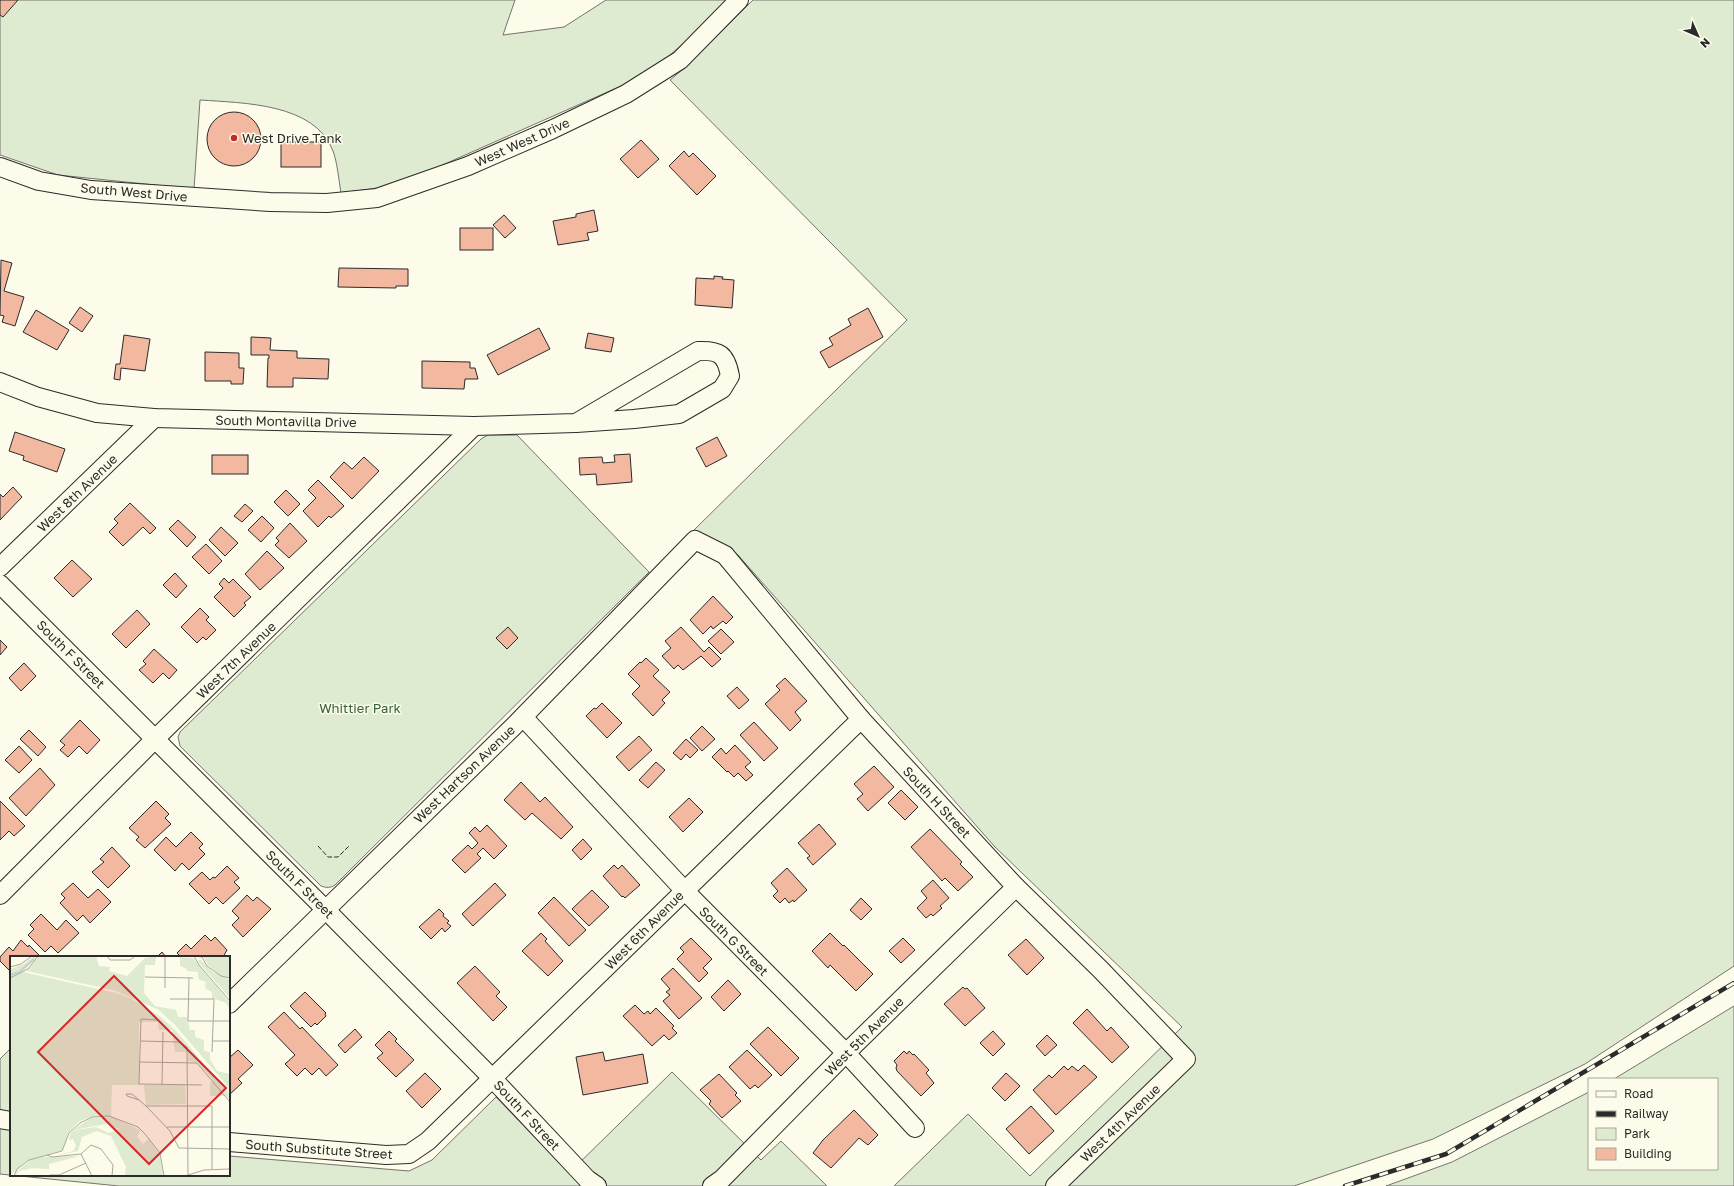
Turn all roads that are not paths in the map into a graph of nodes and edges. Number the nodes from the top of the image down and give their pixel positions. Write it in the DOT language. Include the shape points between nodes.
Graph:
graph roads {
  1 [pos="739,0"];
  2 [pos="0,167"];
  3 [pos="270,202"];
  4 [pos="0,382"];
  5 [pos="154,418"];
  6 [pos="576,423"];
  7 [pos="474,426"];
  8 [pos="695,540"];
  9 [pos="0,567"];
  10 [pos="0,584"];
  11 [pos="523,717"];
  12 [pos="861,719"];
  13 [pos="155,739"];
  14 [pos="1016,888"];
  15 [pos="684,890"];
  16 [pos="0,895"];
  17 [pos="325,909"];
  18 [pos="230,1003"];
  19 [pos="846,1053"];
  20 [pos="1186,1060"];
  21 [pos="493,1079"];
  22 [pos="0,1119"];
  23 [pos="10,1121"];
  24 [pos="915,1128"];
  25 [pos="428,1141"];
  26 [pos="230,1142"];
  27 [pos="597,1186"];
  28 [pos="712,1186"];
  29 [pos="1054,1186"];
  1 -- 3 [label="street, West West Drive" via="680,60 662,72 553,129 468,166 377,198 327,203"];
  2 -- 3 [label="street, South West Drive" via="40,181 91,190"];
  4 -- 5 [label="street, South Montavilla Drive" via="38,397 97,414"];
  5 -- 7 [label="street, South Montavilla Drive"];
  5 -- 9 [label="street, West 8th Avenue"];
  6 -- 6 [label="street, South Montavilla Drive" via="698,351 712,350 722,356 728,365 730,376 722,389 679,414 634,420"];
  6 -- 7 [label="street, South Montavilla Drive"];
  7 -- 13 [label="street, West 7th Avenue"];
  8 -- 11 [label="street, West Hartson Avenue"];
  8 -- 12 [label="street, South H Street" via="725,555"];
  10 -- 13 [label="street, South F Street"];
  11 -- 15 [label="street, South G Street"];
  11 -- 17 [label="street, West Hartson Avenue"];
  12 -- 14 [label="street, South H Street"];
  12 -- 15 [label="street, West 6th Avenue"];
  13 -- 16 [label="street, West 7th Avenue"];
  13 -- 17 [label="street, South F Street"];
  14 -- 19 [label="street, West 5th Avenue"];
  14 -- 20 [label="street, South H Street" via="1101,970"];
  15 -- 19 [label="street, South G Street"];
  15 -- 21 [label="street, West 6th Avenue"];
  17 -- 18 [label="street, West Hartson Avenue"];
  17 -- 21 [label="street, South F Street"];
  19 -- 24 [label="street, South G Street"];
  19 -- 28 [label="street, West 5th Avenue" via="722,1179"];
  20 -- 29 [label="street, West 4th Avenue"];
  21 -- 25 [label="street, West 6th Avenue"];
  21 -- 27 [label="street, South F Street" via="587,1179"];
  22 -- 23 [label="street"];
  25 -- 26 [label="street, South Substitute Street" via="409,1154 386,1155"];
}
